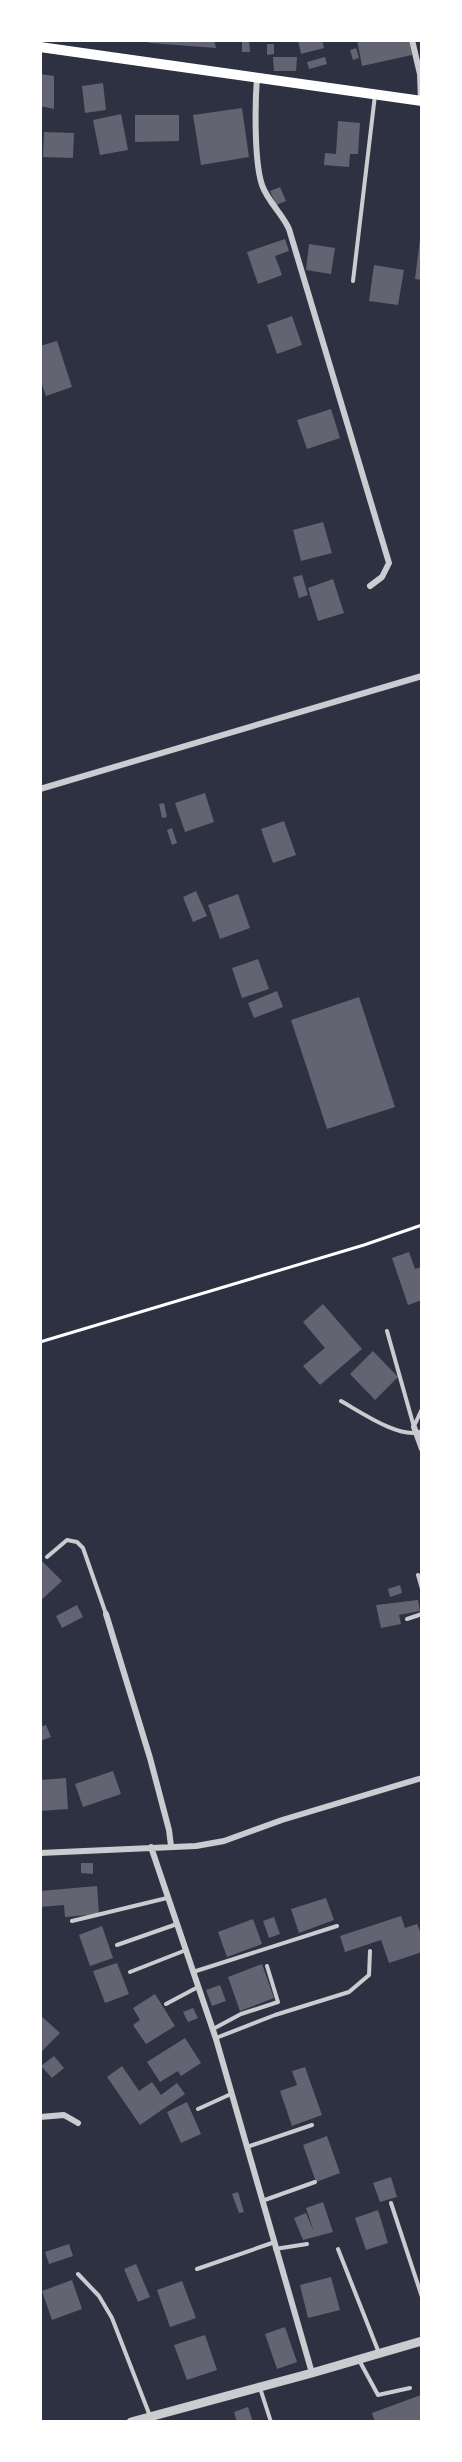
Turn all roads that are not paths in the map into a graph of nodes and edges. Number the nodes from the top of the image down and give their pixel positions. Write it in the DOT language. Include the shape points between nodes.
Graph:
graph roads {
  1 [pos="412,40"];
  2 [pos="40,47"];
  3 [pos="257,78"];
  4 [pos="375,94"];
  5 [pos="421,101"];
  6 [pos="353,280"];
  7 [pos="370,586"];
  8 [pos="422,675"];
  9 [pos="40,789"];
  10 [pos="387,1331"];
  11 [pos="342,1401"];
  12 [pos="422,1409"];
  13 [pos="417,1430"];
  14 [pos="422,1449"];
  15 [pos="47,1557"];
  16 [pos="418,1575"];
  17 [pos="422,1589"];
  18 [pos="106,1614"];
  19 [pos="422,1614"];
  20 [pos="407,1619"];
  21 [pos="422,1778"];
  22 [pos="171,1846"];
  23 [pos="151,1847"];
  24 [pos="40,1853"];
  25 [pos="168,1897"];
  26 [pos="72,1921"];
  27 [pos="177,1924"];
  28 [pos="337,1926"];
  29 [pos="117,1944"];
  30 [pos="186,1950"];
  31 [pos="370,1952"];
  32 [pos="267,1966"];
  33 [pos="130,1972"];
  34 [pos="193,1972"];
  35 [pos="198,1987"];
  36 [pos="165,2004"];
  37 [pos="212,2029"];
  38 [pos="216,2039"];
  39 [pos="231,2094"];
  40 [pos="198,2109"];
  41 [pos="40,2117"];
  42 [pos="78,2123"];
  43 [pos="312,2125"];
  44 [pos="246,2147"];
  45 [pos="315,2182"];
  46 [pos="261,2202"];
  47 [pos="391,2203"];
  48 [pos="307,2244"];
  49 [pos="273,2246"];
  50 [pos="338,2248"];
  51 [pos="197,2269"];
  52 [pos="78,2274"];
  53 [pos="422,2297"];
  54 [pos="422,2341"];
  55 [pos="379,2353"];
  56 [pos="359,2360"];
  57 [pos="312,2373"];
  58 [pos="260,2387"];
  59 [pos="410,2388"];
  60 [pos="145,2418"];
  61 [pos="130,2421"];
  62 [pos="271,2421"];
  1 -- 5 [label="street"];
  2 -- 3 [label="main road"];
  3 -- 4 [label="main road"];
  3 -- 7 [label="street" via="255,103 262,186 288,229 389,563 382,577"];
  4 -- 5 [label="main road"];
  4 -- 6 [label="lane"];
  8 -- 9 [label="street"];
  10 -- 13 [label="lane"];
  11 -- 13 [label="lane" via="393,1429"];
  12 -- 13 [label="lane"];
  13 -- 14 [label="street"];
  15 -- 18 [label="lane" via="67,1540 77,1542 83,1548"];
  16 -- 17 [label="lane"];
  18 -- 22 [label="street" via="150,1758"];
  19 -- 20 [label="lane"];
  21 -- 22 [label="street" via="224,1841"];
  22 -- 23 [label="street"];
  23 -- 24 [label="street"];
  23 -- 25 [label="street"];
  25 -- 26 [label="lane"];
  25 -- 27 [label="street"];
  27 -- 29 [label="lane"];
  27 -- 30 [label="street"];
  28 -- 34 [label="lane"];
  30 -- 33 [label="lane"];
  30 -- 34 [label="street"];
  31 -- 38 [label="lane" via="369,1975 350,1992 275,2015"];
  32 -- 37 [label="lane" via="278,2002"];
  34 -- 35 [label="street"];
  35 -- 36 [label="lane"];
  35 -- 37 [label="street"];
  37 -- 38 [label="street"];
  38 -- 39 [label="street"];
  39 -- 40 [label="lane"];
  39 -- 44 [label="street"];
  41 -- 42 [label="street" via="64,2115"];
  43 -- 44 [label="lane"];
  44 -- 46 [label="street"];
  45 -- 46 [label="lane"];
  46 -- 49 [label="street"];
  47 -- 53 [label="lane"];
  48 -- 49 [label="lane"];
  49 -- 51 [label="lane"];
  49 -- 57 [label="street"];
  50 -- 55 [label="lane"];
  52 -- 60 [label="lane" via="99,2296 112,2318"];
  54 -- 55 [label="street"];
  55 -- 56 [label="street"];
  56 -- 57 [label="street"];
  56 -- 59 [label="lane" via="378,2396"];
  57 -- 58 [label="street"];
  58 -- 60 [label="street"];
  58 -- 62 [label="lane"];
  60 -- 61 [label="street"];
}
